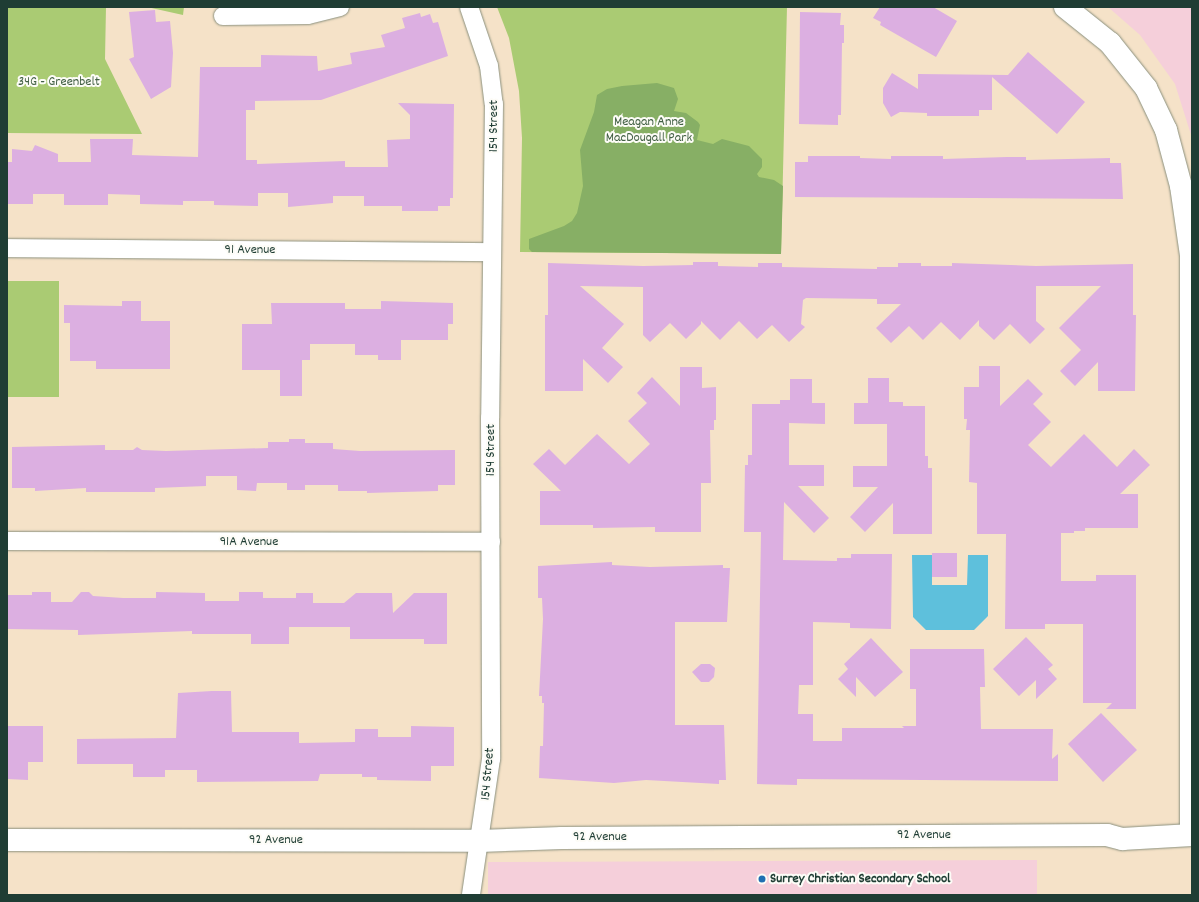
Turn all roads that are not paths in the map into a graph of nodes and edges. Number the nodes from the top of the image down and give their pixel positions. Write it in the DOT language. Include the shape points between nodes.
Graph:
graph roads {
  1 [pos="340,7"];
  2 [pos="469,7"];
  3 [pos="1065,7"];
  4 [pos="223,16"];
  5 [pos="7,248"];
  6 [pos="492,252"];
  7 [pos="1191,255"];
  8 [pos="7,541"];
  9 [pos="491,542"];
  10 [pos="1192,835"];
  11 [pos="7,840"];
  12 [pos="478,841"];
  13 [pos="471,895"];
  1 -- 4 [label="street" via="308,15"];
  2 -- 6 [label="street, 154 Street" via="485,48 493,85"];
  3 -- 7 [label="street" via="1110,44 1134,72 1158,110 1176,163"];
  5 -- 6 [label="street, 91 Avenue"];
  6 -- 9 [label="street, 154 Street"];
  7 -- 10 [label="street"];
  8 -- 9 [label="street, 91A Avenue"];
  9 -- 12 [label="street, 154 Street" via="491,759"];
  10 -- 12 [label="street, 92 Avenue" via="1122,838 1107,835 610,837"];
  11 -- 12 [label="street, 92 Avenue"];
  12 -- 13 [label="street, 154 Street"];
}
